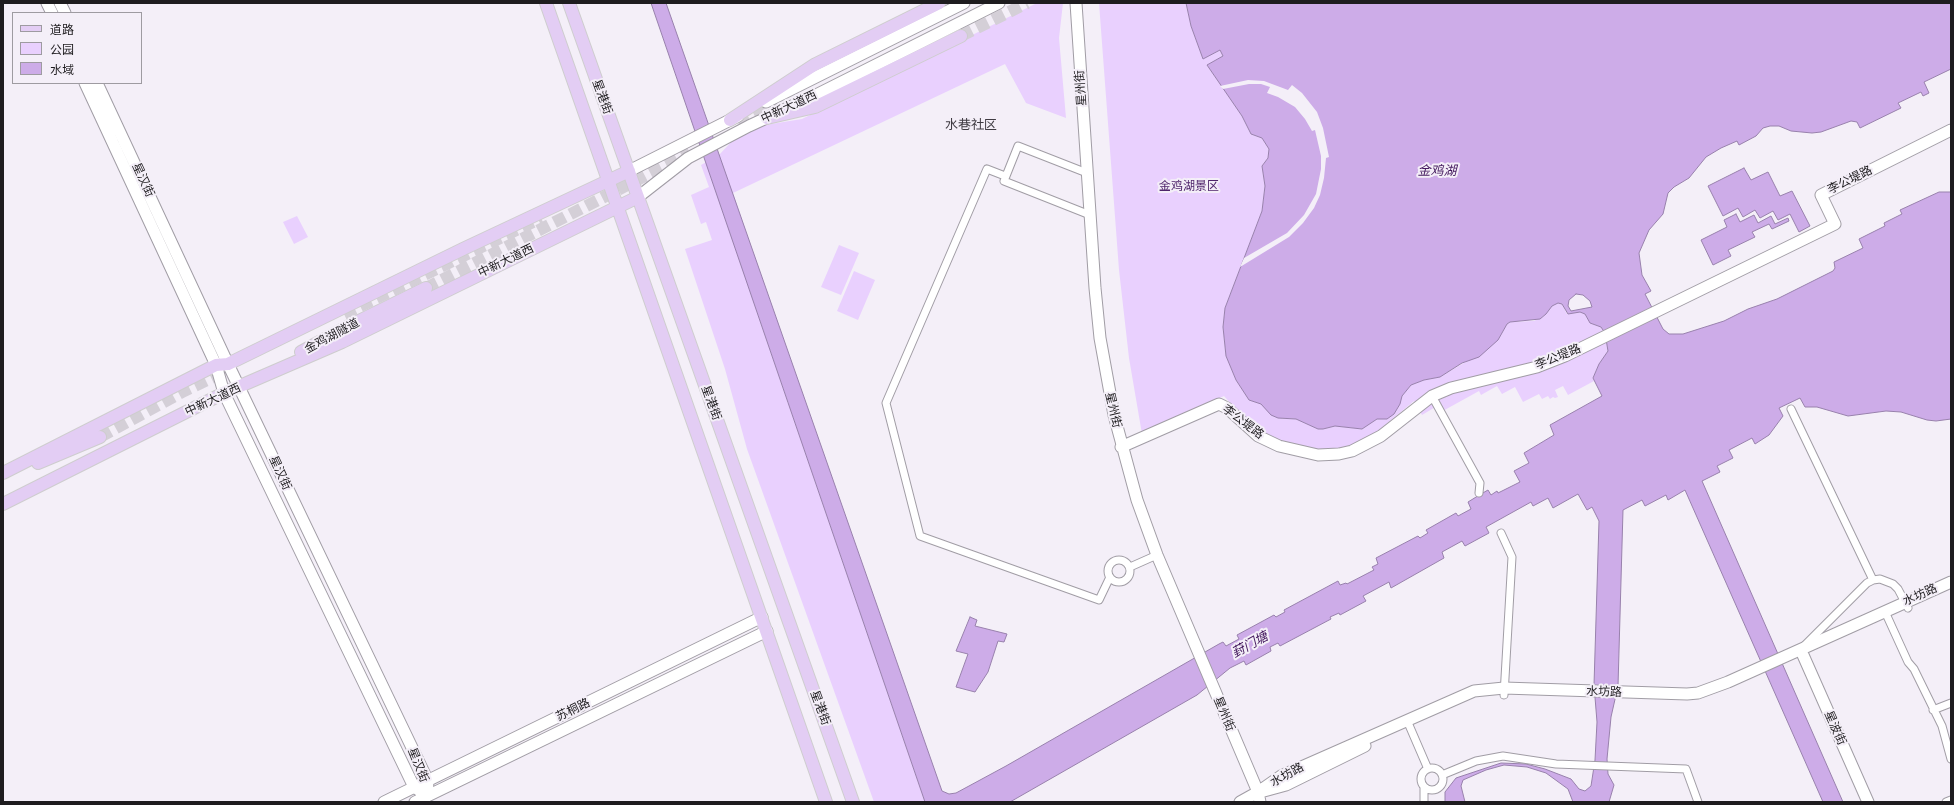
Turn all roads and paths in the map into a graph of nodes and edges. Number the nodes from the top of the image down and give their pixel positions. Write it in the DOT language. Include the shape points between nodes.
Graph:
graph roads {
  1 [pos="47,3"];
  2 [pos="60,3"];
  3 [pos="546,3"];
  4 [pos="569,3"];
  5 [pos="939,3"];
  6 [pos="964,3"];
  7 [pos="999,3"];
  8 [pos="1076,3"];
  9 [pos="52,12"];
  10 [pos="64,12"];
  11 [pos="961,36"];
  12 [pos="85,84"];
  13 [pos="97,84"];
  14 [pos="766,118"];
  15 [pos="730,120"];
  16 [pos="1951,130"];
  17 [pos="629,171"];
  18 [pos="1087,173"];
  19 [pos="1005,176"];
  20 [pos="608,180"];
  21 [pos="638,197"];
  22 [pos="617,206"];
  23 [pos="1090,215"];
  24 [pos="426,288"];
  25 [pos="228,364"];
  26 [pos="216,365"];
  27 [pos="239,387"];
  28 [pos="224,393"];
  29 [pos="1432,396"];
  30 [pos="1791,409"];
  31 [pos="100,437"];
  32 [pos="1121,447"];
  33 [pos="3,473"];
  34 [pos="3,478"];
  35 [pos="1479,493"];
  36 [pos="3,504"];
  37 [pos="1501,534"];
  38 [pos="1157,555"];
  39 [pos="1130,567"];
  40 [pos="1110,577"];
  41 [pos="1873,580"];
  42 [pos="1951,582"];
  43 [pos="1951,590"];
  44 [pos="1907,605"];
  45 [pos="349,616"];
  46 [pos="1887,616"];
  47 [pos="762,617"];
  48 [pos="335,622"];
  49 [pos="739,628"];
  50 [pos="767,631"];
  51 [pos="746,641"];
  52 [pos="1802,652"];
  53 [pos="1504,692"];
  54 [pos="1951,703"];
  55 [pos="1933,710"];
  56 [pos="552,720"];
  57 [pos="1409,725"];
  58 [pos="558,733"];
  59 [pos="1951,759"];
  60 [pos="1428,769"];
  61 [pos="1442,775"];
  62 [pos="428,781"];
  63 [pos="414,787"];
  64 [pos="1424,787"];
  65 [pos="427,796"];
  66 [pos="1259,797"];
  67 [pos="1951,800"];
  68 [pos="384,802"];
  69 [pos="415,802"];
  70 [pos="826,802"];
  71 [pos="853,802"];
  72 [pos="1240,802"];
  73 [pos="1265,802"];
  74 [pos="1424,802"];
  75 [pos="1698,802"];
  76 [pos="1868,802"];
  77 [pos="1946,802"];
  1 -- 9 [label="street"];
  2 -- 10 [label="street"];
  3 -- 20 [label="main road, 星港街"];
  4 -- 17 [label="main road, 星港街"];
  5 -- 15 [label="main road" via="814,65"];
  6 -- 15 [label="street, 中新大道西"];
  7 -- 14 [label="street, 中新大道西"];
  8 -- 18 [label="street, 星州街"];
  11 -- 14 [label="main road" via="815,107"];
  12 -- 26 [label="street, 星汉街"];
  13 -- 25 [label="street, 星汉街"];
  14 -- 21 [label="street, 中新大道西" via="688,158"];
  15 -- 17 [label="street, 中新大道西"];
  16 -- 29 [label="street, 李公堤路" via="1821,195 1835,224 1537,367 1451,388"];
  17 -- 20 [label="main road, 中新大道西"];
  17 -- 21 [label="main road, 星港街"];
  18 -- 19 [label="street" via="1018,146"];
  18 -- 23 [label="street, 星州街"];
  19 -- 23 [label="street" via="1004,181"];
  19 -- 40 [label="street" via="987,169 886,403 920,536 1099,600"];
  20 -- 22 [label="main road, 星港街"];
  20 -- 25 [label="main road, 中新大道西"];
  21 -- 22 [label="main road, 中新大道西"];
  21 -- 71 [label="main road, 星港街"];
  22 -- 27 [label="main road, 中新大道西" via="342,342"];
  22 -- 47 [label="main road, 星港街"];
  23 -- 32 [label="street, 星州街" via="1100,338"];
  24 -- 27 [label="main road, 金鸡湖隧道" via="348,326"];
  25 -- 26 [label="main road, 中新大道西"];
  25 -- 27 [label="street, 星汉街"];
  26 -- 28 [label="street, 星汉街"];
  26 -- 33 [label="main road, 中新大道西"];
  27 -- 28 [label="main road, 中新大道西"];
  27 -- 45 [label="street, 星汉街"];
  28 -- 36 [label="main road, 中新大道西"];
  28 -- 48 [label="street, 星汉街"];
  29 -- 32 [label="street, 李公堤路" via="1381,436 1339,454 1306,453 1274,444 1258,436 1219,404"];
  29 -- 35 [label="street" via="1480,483"];
  30 -- 41 [label="street"];
  31 -- 34 [label="main road"];
  32 -- 38 [label="street, 星州街"];
  37 -- 53 [label="street" via="1512,557"];
  38 -- 39 [label="street"];
  38 -- 66 [label="street, 星州街"];
  39 -- 40 [label="street" via="1130,574 1126,580 1119,582"];
  39 -- 40 [label="street" via="1122,560 1114,561 1108,570"];
  41 -- 44 [label="street" via="1880,579 1893,584"];
  41 -- 52 [label="street" via="1867,583"];
  42 -- 44 [label="street, 水坊路"];
  43 -- 44 [label="street, 水坊路"];
  44 -- 46 [label="street, 水坊路"];
  44 -- 52 [label="street, 水坊路"];
  45 -- 48 [label="street"];
  45 -- 62 [label="street, 星汉街"];
  46 -- 52 [label="street, 水坊路"];
  46 -- 55 [label="street"];
  47 -- 49 [label="street, 苏桐路"];
  47 -- 50 [label="main road, 星港街"];
  48 -- 63 [label="street, 星汉街"];
  49 -- 51 [label="street"];
  49 -- 56 [label="street, 苏桐路"];
  50 -- 51 [label="street, 苏桐路"];
  50 -- 70 [label="main road, 星港街"];
  51 -- 58 [label="street, 苏桐路"];
  52 -- 53 [label="street, 水坊路" via="1717,692 1699,697 1668,700 1589,694"];
  52 -- 76 [label="street, 星波街"];
  53 -- 57 [label="street, 水坊路" via="1462,702"];
  53 -- 66 [label="street, 水坊路" via="1474,692 1459,697 1281,776"];
  54 -- 55 [label="street"];
  55 -- 59 [label="street" via="1944,731"];
  56 -- 58 [label="street"];
  56 -- 62 [label="street, 苏桐路"];
  57 -- 60 [label="street"];
  57 -- 66 [label="street, 水坊路"];
  58 -- 65 [label="street, 苏桐路"];
  60 -- 61 [label="street" via="1437,769"];
  60 -- 64 [label="street" via="1421,777"];
  61 -- 64 [label="street" via="1442,782 1438,788 1431,790"];
  61 -- 75 [label="street" via="1476,761 1503,756 1556,764 1686,769"];
  62 -- 63 [label="street, 苏桐路"];
  62 -- 65 [label="street, 星汉街"];
  63 -- 65 [label="street, 星汉街"];
  63 -- 68 [label="street, 苏桐路"];
  64 -- 74 [label="street"];
  65 -- 69 [label="street, 苏桐路"];
  66 -- 72 [label="street, 水坊路"];
  66 -- 73 [label="street, 星州街"];
  67 -- 77 [label="street"];
}
